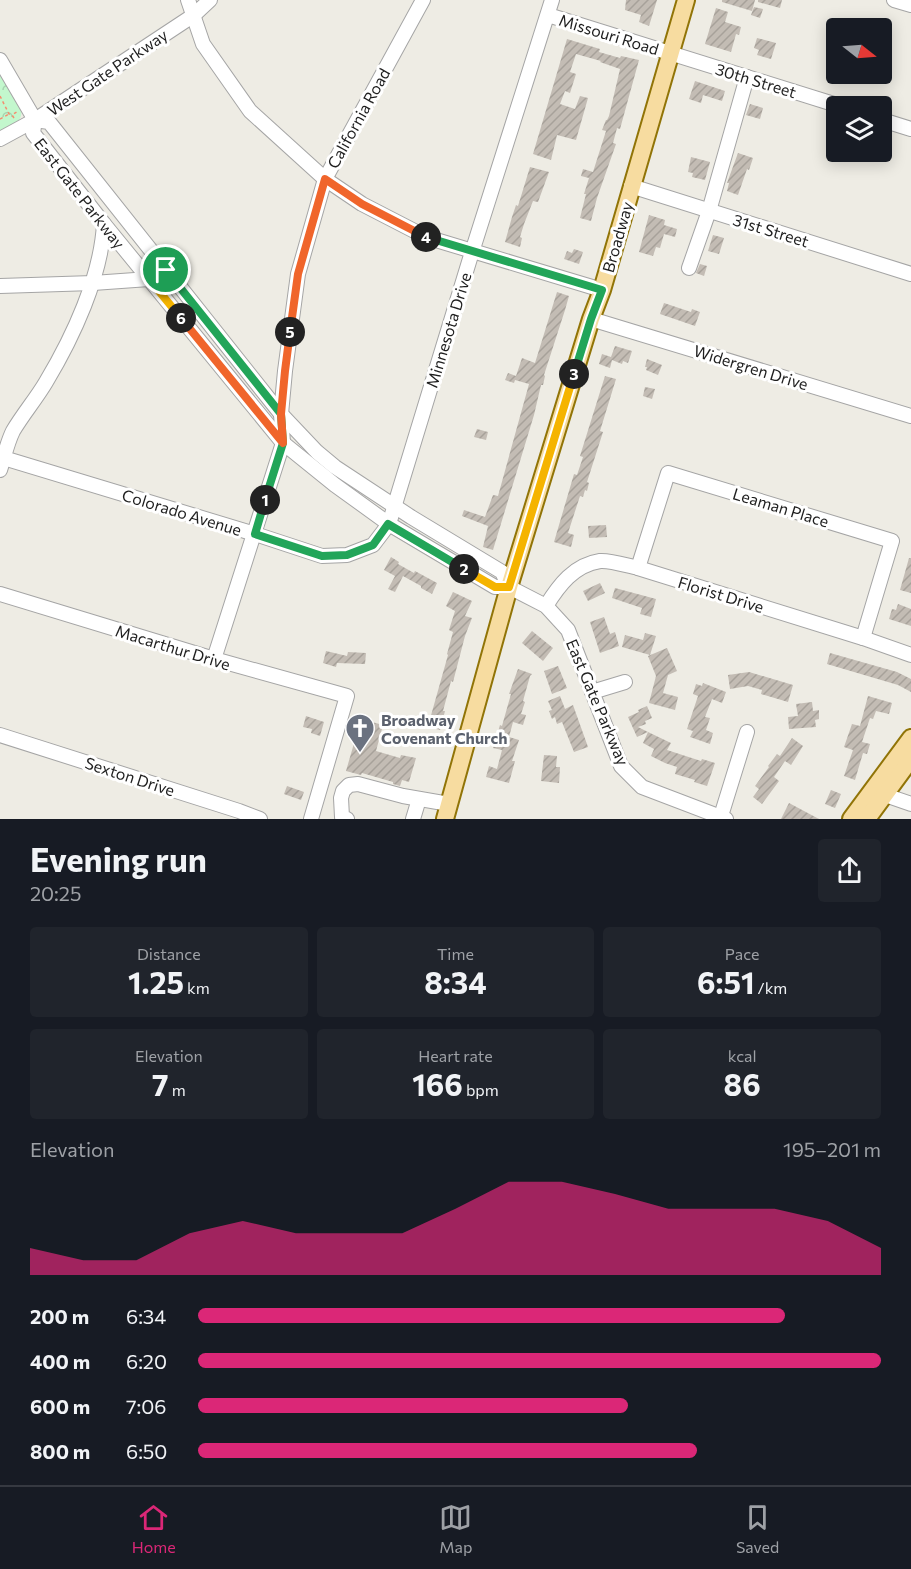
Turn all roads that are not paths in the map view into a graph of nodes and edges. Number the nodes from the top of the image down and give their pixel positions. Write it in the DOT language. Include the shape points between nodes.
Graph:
graph roads {
  1 [pos="188,0"];
  2 [pos="210,0"];
  3 [pos="423,0"];
  4 [pos="552,0"];
  5 [pos="686,0"];
  6 [pos="894,0"];
  7 [pos="911,5"];
  8 [pos="194,15"];
  9 [pos="548,15"];
  10 [pos="671,54"];
  11 [pos="0,60"];
  12 [pos="747,77"];
  13 [pos="826,102"];
  14 [pos="35,120"];
  15 [pos="892,123"];
  16 [pos="911,129"];
  17 [pos="0,139"];
  18 [pos="325,179"];
  19 [pos="631,186"];
  20 [pos="709,211"];
  21 [pos="104,224"];
  22 [pos="472,252"];
  23 [pos="689,268"];
  24 [pos="166,270"];
  25 [pos="911,274"];
  26 [pos="149,279"];
  27 [pos="93,284"];
  28 [pos="0,286"];
  29 [pos="602,290"];
  30 [pos="591,319"];
  31 [pos="281,414"];
  32 [pos="911,416"];
  33 [pos="283,443"];
  34 [pos="1,462"];
  35 [pos="394,506"];
  36 [pos="388,524"];
  37 [pos="255,534"];
  38 [pos="638,568"];
  39 [pos="509,587"];
  40 [pos="0,594"];
  41 [pos="546,606"];
  42 [pos="863,638"];
  43 [pos="911,655"];
  44 [pos="214,659"];
  45 [pos="625,682"];
  46 [pos="592,692"];
  47 [pos="747,732"];
  48 [pos="0,735"];
  49 [pos="911,738"];
  50 [pos="911,759"];
  51 [pos="320,791"];
  52 [pos="879,792"];
  53 [pos="340,798"];
  54 [pos="419,799"];
  55 [pos="911,804"];
  56 [pos="447,812"];
  57 [pos="344,818"];
  58 [pos="723,818"];
  59 [pos="260,819"];
  60 [pos="311,819"];
  61 [pos="413,819"];
  62 [pos="851,819"];
  63 [pos="867,819"];
  1 -- 8 [label="street"];
  2 -- 8 [label="street, West Gate Parkway"];
  3 -- 18 [label="street, California Road"];
  4 -- 9 [label="street, Minnesota Drive"];
  5 -- 10 [label="main road, Broadway"];
  6 -- 7 [label="street"];
  8 -- 14 [label="street, West Gate Parkway"];
  8 -- 18 [label="street" via="203,44 250,111"];
  9 -- 10 [label="street, Missouri Road"];
  9 -- 22 [label="street, Minnesota Drive"];
  10 -- 12 [label="street, 30th Street"];
  10 -- 19 [label="main road, Broadway"];
  11 -- 14 [label="street, East Gate Parkway"];
  12 -- 13 [label="street, 30th Street"];
  12 -- 20 [label="street"];
  14 -- 17 [label="street, West Gate Parkway"];
  14 -- 21 [label="street, East Gate Parkway" via="33,133"];
  14 -- 24 [label="street, East Gate Parkway" via="49,122"];
  15 -- 16 [label="street"];
  18 -- 22 [label="street" via="362,204 426,237"];
  18 -- 31 [label="street, California Road" via="298,274"];
  19 -- 20 [label="street, 31st Street"];
  19 -- 29 [label="main road, Broadway"];
  20 -- 23 [label="street"];
  20 -- 25 [label="street, 31st Street"];
  21 -- 26 [label="street, East Gate Parkway"];
  21 -- 27 [label="street"];
  22 -- 29 [label="street"];
  22 -- 35 [label="street, Minnesota Drive"];
  24 -- 26 [label="street"];
  24 -- 31 [label="street, East Gate Parkway"];
  26 -- 27 [label="street"];
  26 -- 33 [label="street, East Gate Parkway"];
  27 -- 28 [label="street"];
  27 -- 34 [label="street" via="47,381 12,433"];
  29 -- 30 [label="main road, Broadway"];
  30 -- 32 [label="street, Widergren Drive"];
  30 -- 39 [label="main road, Broadway"];
  31 -- 33 [label="street, California Road"];
  31 -- 35 [label="street, East Gate Parkway" via="335,467"];
  33 -- 36 [label="street, East Gate Parkway"];
  33 -- 37 [label="street, California Road"];
  34 -- 37 [label="street, Colorado Avenue"];
  35 -- 36 [label="street, Minnesota Drive"];
  35 -- 39 [label="street, East Gate Parkway" via="502,572"];
  36 -- 37 [label="street, Colorado Avenue" via="373,545 347,555 322,556"];
  36 -- 39 [label="street, East Gate Parkway" via="495,587"];
  37 -- 44 [label="street, California Road"];
  38 -- 41 [label="street, Florist Drive" via="602,561 578,568 558,587"];
  38 -- 42 [label="street, Florist Drive"];
  38 -- 42 [label="street, Leaman Place" via="668,473 892,541"];
  39 -- 41 [label="street, East Gate Parkway"];
  39 -- 56 [label="main road, Broadway"];
  40 -- 44 [label="street, Macarthur Drive"];
  41 -- 46 [label="street, East Gate Parkway" via="568,630"];
  42 -- 43 [label="street, Florist Drive"];
  44 -- 51 [label="street, Macarthur Drive" via="347,696"];
  45 -- 46 [label="street"];
  46 -- 58 [label="street, East Gate Parkway" via="621,766 642,787"];
  47 -- 58 [label="street"];
  48 -- 59 [label="street, Sexton Drive"];
  49 -- 52 [label="main road"];
  50 -- 52 [label="main road"];
  51 -- 53 [label="street"];
  51 -- 60 [label="street"];
  52 -- 55 [label="street"];
  52 -- 62 [label="main road"];
  52 -- 63 [label="main road"];
  53 -- 54 [label="street" via="349,785 358,784"];
  53 -- 57 [label="street"];
  54 -- 56 [label="street"];
  54 -- 61 [label="street"];
}
